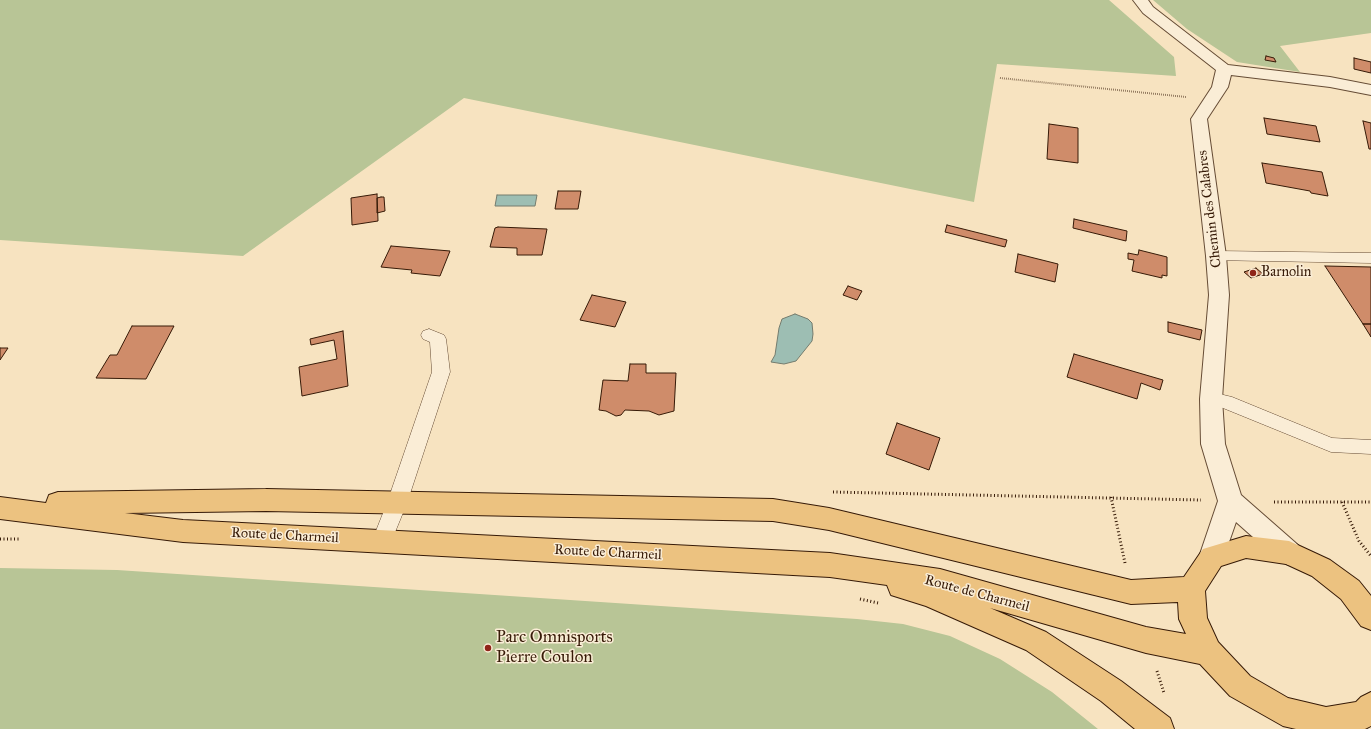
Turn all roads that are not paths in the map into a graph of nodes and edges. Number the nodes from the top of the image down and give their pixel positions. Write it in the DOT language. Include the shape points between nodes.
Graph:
graph roads {
  1 [pos="1140,0"];
  2 [pos="1224,68"];
  3 [pos="1371,90"];
  4 [pos="1216,256"];
  5 [pos="1371,258"];
  6 [pos="429,335"];
  7 [pos="1211,398"];
  8 [pos="1371,447"];
  9 [pos="1230,501"];
  10 [pos="397,503"];
  11 [pos="0,504"];
  12 [pos="0,508"];
  13 [pos="382,541"];
  14 [pos="1289,553"];
  15 [pos="1212,557"];
  16 [pos="830,565"];
  17 [pos="1191,589"];
  18 [pos="1360,593"];
  19 [pos="1371,617"];
  20 [pos="1208,652"];
  21 [pos="1366,717"];
  22 [pos="1287,720"];
  23 [pos="1159,729"];
  1 -- 2 [label="street" via="1148,10"];
  2 -- 3 [label="street"];
  2 -- 4 [label="street, Chemin des Calabres" via="1220,88 1199,119"];
  4 -- 5 [label="lane"];
  4 -- 7 [label="street, Chemin des Calabres" via="1219,295"];
  6 -- 10 [label="lane" via="438,339 441,372"];
  7 -- 8 [label="lane" via="1331,445"];
  7 -- 9 [label="street, Chemin des Calabres" via="1213,444"];
  9 -- 14 [label="street"];
  9 -- 15 [label="street"];
  10 -- 11 [label="main road" via="266,500"];
  10 -- 13 [label="lane"];
  10 -- 17 [label="main road" via="774,510 829,519 1131,592"];
  12 -- 13 [label="main road, Route de Charmeil" via="182,532"];
  13 -- 16 [label="main road, Route de Charmeil"];
  14 -- 15 [label="main road" via="1246,547"];
  14 -- 18 [label="main road" via="1321,568"];
  15 -- 17 [label="main road"];
  16 -- 20 [label="main road, Route de Charmeil" via="940,581 1146,640"];
  16 -- 23 [label="main road" via="930,596 1036,641 1112,691"];
  17 -- 20 [label="main road" via="1193,619"];
  18 -- 19 [label="main road"];
  20 -- 22 [label="main road" via="1240,686"];
  21 -- 22 [label="main road" via="1326,722"];
}
